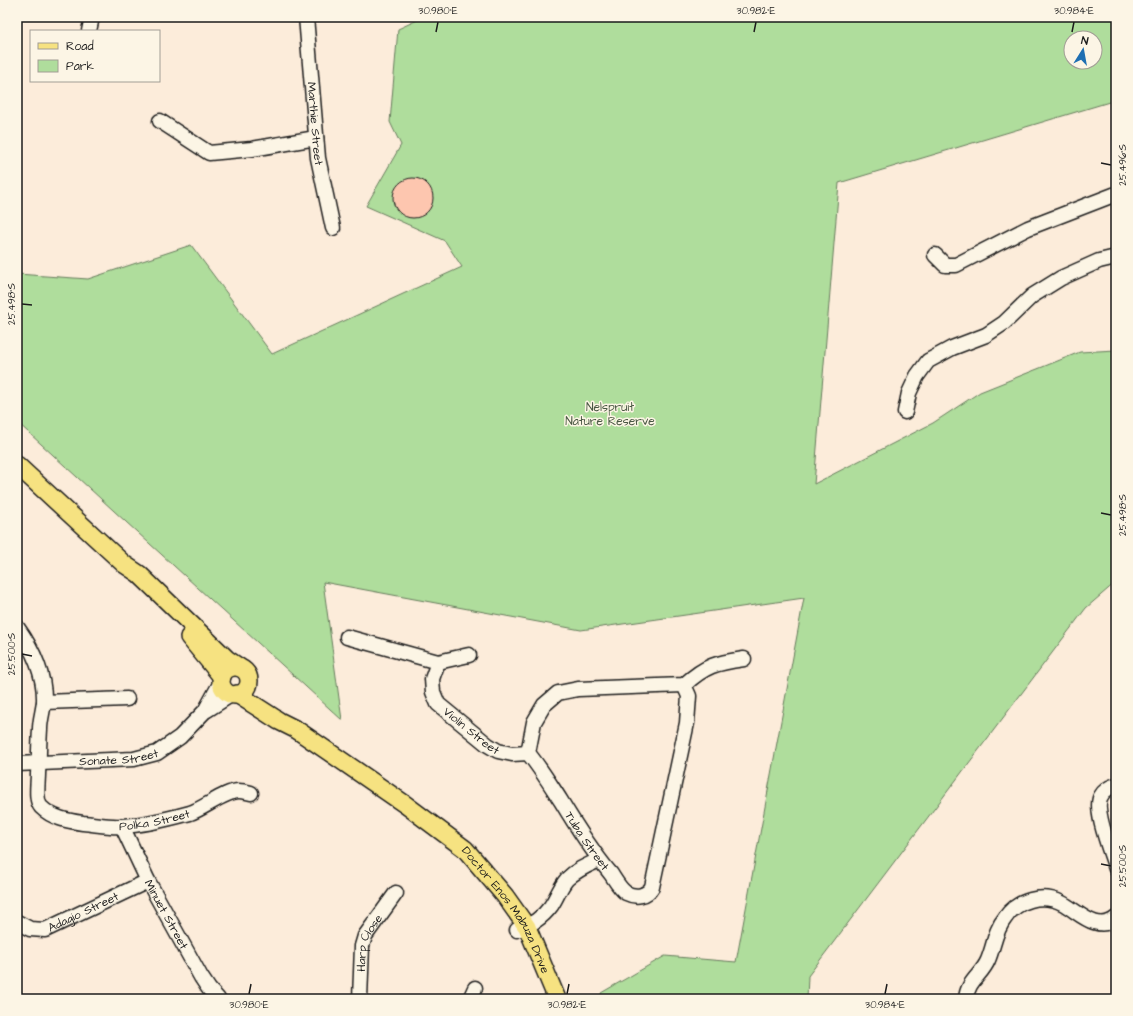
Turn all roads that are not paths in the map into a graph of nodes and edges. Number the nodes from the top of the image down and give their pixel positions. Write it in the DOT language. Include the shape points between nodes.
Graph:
graph roads {
  1 [pos="92,17"];
  2 [pos="306,17"];
  3 [pos="89,30"];
  4 [pos="160,121"];
  5 [pos="316,138"];
  6 [pos="1116,194"];
  7 [pos="333,228"];
  8 [pos="935,256"];
  9 [pos="1116,256"];
  10 [pos="906,412"];
  11 [pos="17,465"];
  12 [pos="124,564"];
  13 [pos="17,626"];
  14 [pos="347,637"];
  15 [pos="469,655"];
  16 [pos="744,659"];
  17 [pos="438,662"];
  18 [pos="244,673"];
  19 [pos="684,685"];
  20 [pos="228,687"];
  21 [pos="127,699"];
  22 [pos="43,706"];
  23 [pos="297,730"];
  24 [pos="528,753"];
  25 [pos="43,763"];
  26 [pos="17,764"];
  27 [pos="1116,786"];
  28 [pos="251,793"];
  29 [pos="122,826"];
  30 [pos="599,860"];
  31 [pos="1116,868"];
  32 [pos="148,881"];
  33 [pos="396,893"];
  34 [pos="1116,918"];
  35 [pos="17,922"];
  36 [pos="522,929"];
  37 [pos="218,999"];
  38 [pos="360,999"];
  39 [pos="547,999"];
  40 [pos="557,999"];
  41 [pos="966,999"];
  1 -- 3 [label="street"];
  2 -- 5 [label="street, Marthie Street"];
  4 -- 5 [label="street" via="208,153 252,149"];
  5 -- 7 [label="street, Marthie Street"];
  6 -- 8 [label="street" via="1028,228 956,265 945,266"];
  9 -- 10 [label="street" via="1061,278 1032,296 1004,323 986,335 952,348 928,361 909,393"];
  11 -- 12 [label="main road, Doctor Enos Mabuza Drive"];
  12 -- 18 [label="main road, Doctor Enos Mabuza Drive" via="138,574"];
  12 -- 20 [label="main road, Doctor Enos Mabuza Drive" via="199,648"];
  13 -- 22 [label="street, Polka Street" via="37,665 43,688"];
  14 -- 17 [label="street"];
  15 -- 17 [label="street"];
  16 -- 19 [label="street" via="718,663 706,668"];
  17 -- 24 [label="street, Violin Street" via="432,679 433,692 438,704 498,751 512,754"];
  18 -- 20 [label="main road" via="246,689"];
  18 -- 20 [label="main road" via="234,667 228,668 224,672"];
  18 -- 23 [label="main road, Doctor Enos Mabuza Drive" via="266,700"];
  19 -- 24 [label="street" via="578,689 558,693 544,705 534,722"];
  19 -- 30 [label="street, Tuba Street" via="689,696 687,723 652,887 649,892 639,896 625,892"];
  20 -- 23 [label="main road, Doctor Enos Mabuza Drive"];
  20 -- 25 [label="street, Sonate Street" via="180,737 157,753 134,758"];
  21 -- 22 [label="street"];
  22 -- 25 [label="street, Polka Street" via="40,728"];
  23 -- 36 [label="main road, Doctor Enos Mabuza Drive" via="441,831 447,842"];
  24 -- 30 [label="street, Tuba Street" via="540,767"];
  25 -- 26 [label="street, Sonate Street"];
  25 -- 29 [label="street, Polka Street" via="38,789 41,807 63,820"];
  27 -- 31 [label="street" via="1106,790 1098,803"];
  28 -- 29 [label="street, Polka Street" via="231,792 192,812 158,821"];
  29 -- 32 [label="street, Minuet Street"];
  30 -- 36 [label="street" via="578,870 560,888 552,905 543,915"];
  32 -- 35 [label="street, Adagio Street" via="45,930 30,929"];
  32 -- 37 [label="street, Minuet Street" via="201,978"];
  33 -- 38 [label="street, Harp Close" via="365,936 362,946"];
  34 -- 41 [label="street" via="1101,923 1088,921 1061,902 1043,898 1028,900 1004,918 996,932 988,962 973,980"];
  36 -- 39 [label="main road, Doctor Enos Mabuza Drive"];
  36 -- 40 [label="main road, Doctor Enos Mabuza Drive"];
}
